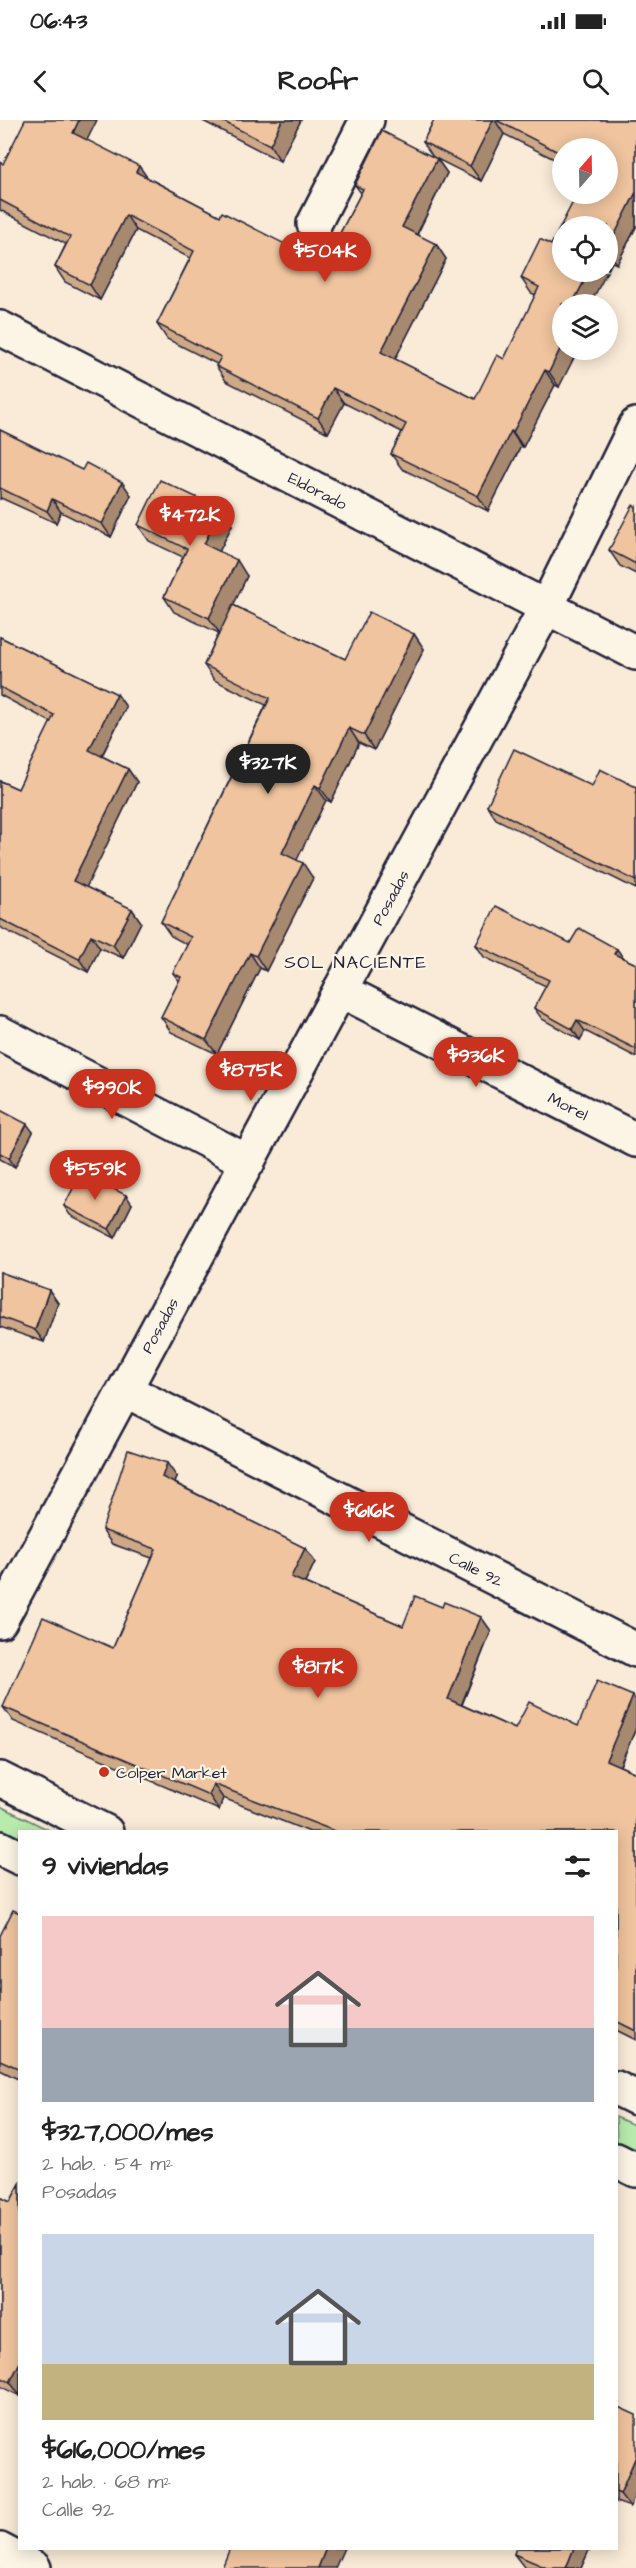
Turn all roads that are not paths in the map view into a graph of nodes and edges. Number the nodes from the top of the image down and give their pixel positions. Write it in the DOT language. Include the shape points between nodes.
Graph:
graph roads {
  1 [pos="367,120"];
  2 [pos="314,224"];
  3 [pos="0,328"];
  4 [pos="636,425"];
  5 [pos="546,608"];
  6 [pos="636,653"];
  7 [pos="340,990"];
  8 [pos="0,1033"];
  9 [pos="636,1140"];
  10 [pos="248,1162"];
  11 [pos="125,1390"];
  12 [pos="0,1621"];
  13 [pos="636,1650"];
  14 [pos="0,1779"];
  15 [pos="101,1830"];
  16 [pos="0,1848"];
  17 [pos="18,1857"];
  18 [pos="618,2089"];
  19 [pos="636,2098"];
  20 [pos="618,2161"];
  21 [pos="636,2170"];
  1 -- 2 [label="street"];
  3 -- 5 [label="street, Eldorado"];
  4 -- 5 [label="street, Posadas"];
  5 -- 6 [label="street, Eldorado"];
  5 -- 7 [label="street, Posadas"];
  7 -- 9 [label="street, Morel"];
  7 -- 10 [label="street, Posadas"];
  8 -- 10 [label="street"];
  10 -- 11 [label="street, Posadas"];
  11 -- 12 [label="street, Posadas"];
  11 -- 13 [label="street, Calle 92"];
  14 -- 15 [label="street"];
  16 -- 17 [label="street"];
  18 -- 19 [label="street"];
  20 -- 21 [label="street"];
}
